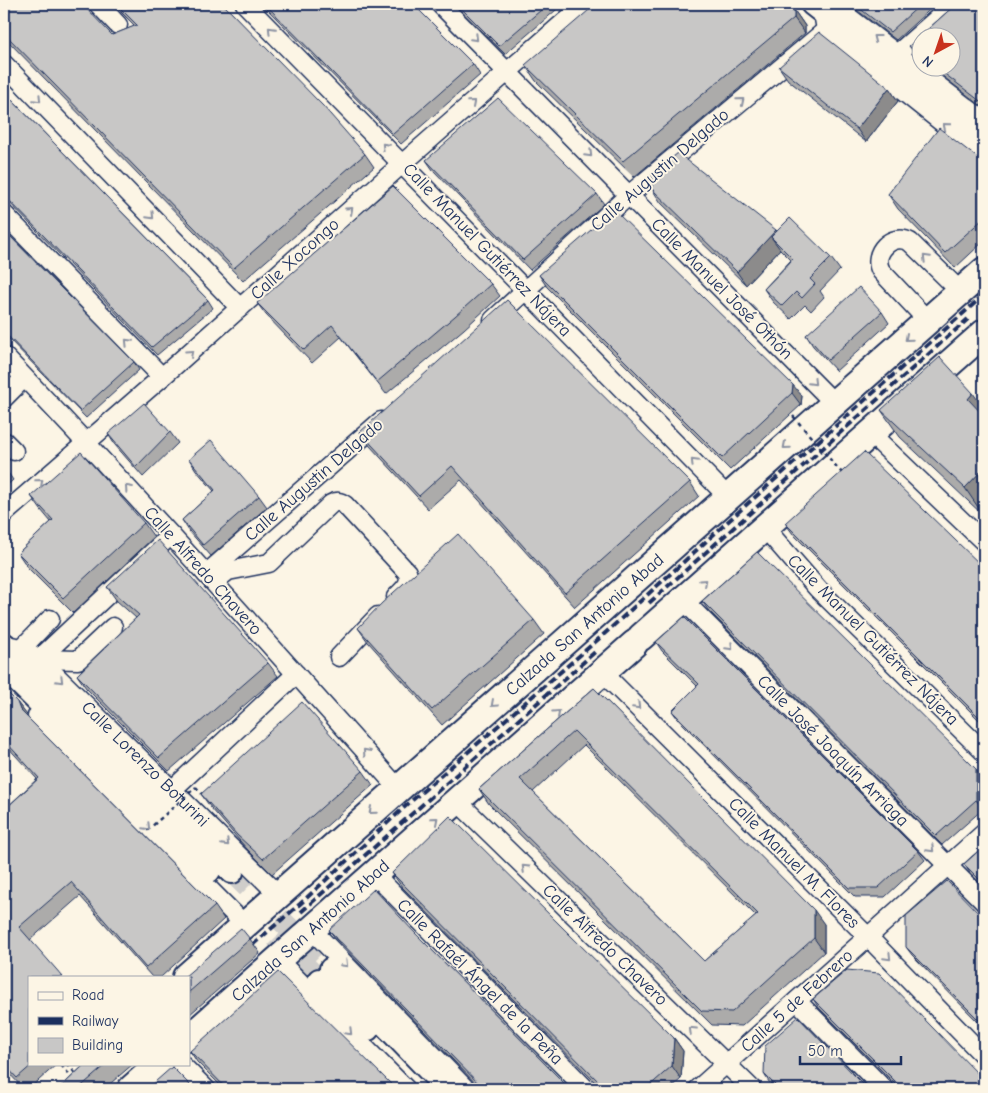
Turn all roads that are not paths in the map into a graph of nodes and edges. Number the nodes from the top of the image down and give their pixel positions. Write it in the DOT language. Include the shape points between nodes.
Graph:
graph roads {
  1 [pos="98,4"];
  2 [pos="245,4"];
  3 [pos="440,4"];
  4 [pos="585,4"];
  5 [pos="954,4"];
  6 [pos="820,15"];
  7 [pos="118,25"];
  8 [pos="897,54"];
  9 [pos="4,64"];
  10 [pos="508,72"];
  11 [pos="984,121"];
  12 [pos="984,139"];
  13 [pos="984,156"];
  14 [pos="402,164"];
  15 [pos="629,195"];
  16 [pos="4,214"];
  17 [pos="984,271"];
  18 [pos="525,290"];
  19 [pos="960,292"];
  20 [pos="240,308"];
  21 [pos="928,321"];
  22 [pos="482,330"];
  23 [pos="984,333"];
  24 [pos="4,356"];
  25 [pos="162,377"];
  26 [pos="24,378"];
  27 [pos="4,398"];
  28 [pos="834,403"];
  29 [pos="395,409"];
  30 [pos="871,434"];
  31 [pos="86,442"];
  32 [pos="728,497"];
  33 [pos="4,514"];
  34 [pos="764,527"];
  35 [pos="171,535"];
  36 [pos="984,542"];
  37 [pos="210,578"];
  38 [pos="683,600"];
  39 [pos="50,619"];
  40 [pos="113,627"];
  41 [pos="10,646"];
  42 [pos="339,657"];
  43 [pos="39,659"];
  44 [pos="4,668"];
  45 [pos="602,672"];
  46 [pos="296,674"];
  47 [pos="17,694"];
  48 [pos="984,752"];
  49 [pos="398,788"];
  50 [pos="172,790"];
  51 [pos="200,791"];
  52 [pos="457,801"];
  53 [pos="190,808"];
  54 [pos="984,833"];
  55 [pos="948,866"];
  56 [pos="374,874"];
  57 [pos="278,894"];
  58 [pos="984,902"];
  59 [pos="244,924"];
  60 [pos="311,929"];
  61 [pos="868,937"];
  62 [pos="278,960"];
  63 [pos="187,976"];
  64 [pos="797,1001"];
  65 [pos="190,1037"];
  66 [pos="984,1056"];
  67 [pos="727,1064"];
  68 [pos="157,1066"];
  69 [pos="184,1066"];
  70 [pos="131,1089"];
  71 [pos="206,1089"];
  72 [pos="406,1089"];
  73 [pos="426,1089"];
  74 [pos="447,1089"];
  75 [pos="466,1089"];
  76 [pos="586,1089"];
  77 [pos="698,1089"];
  78 [pos="752,1089"];
  79 [pos="884,1089"];
  1 -- 7 [label="street"];
  14 -- 2 [label="street, Calle Manuel Gutiérrez Nájera, one-way"];
  3 -- 10 [label="street, Calle Manuel José Othón, one-way"];
  4 -- 10 [label="street, Calle Xocongo"];
  5 -- 8 [label="street"];
  8 -- 6 [label="street, one-way" via="842,12"];
  6 -- 12 [label="main road"];
  13 -- 6 [label="street, one-way"];
  15 -- 6 [label="street, Calle Augustin Delgado, one-way"];
  8 -- 11 [label="street"];
  9 -- 20 [label="street, one-way"];
  14 -- 10 [label="street, Calle Xocongo, one-way"];
  10 -- 15 [label="street, Calle Manuel José Othón, one-way"];
  14 -- 18 [label="street, Calle Manuel Gutiérrez Nájera"];
  20 -- 14 [label="street, Calle Xocongo, one-way"];
  15 -- 18 [label="street, Calle Augustin Delgado"];
  15 -- 28 [label="street, Calle Manuel José Othón, one-way"];
  25 -- 16 [label="street, one-way"];
  17 -- 19 [label="highway, Calzada San Antonio Abad"];
  18 -- 22 [label="street, Calle Augustin Delgado"];
  32 -- 18 [label="street, Calle Manuel Gutiérrez Nájera, one-way"];
  19 -- 21 [label="highway, Calzada San Antonio Abad"];
  19 -- 21 [label="street, one-way" via="910,242 904,239 890,242 877,258 877,265"];
  25 -- 20 [label="street, Calle Xocongo, one-way"];
  21 -- 28 [label="highway, Calzada San Antonio Abad, one-way"];
  23 -- 30 [label="highway, Calzada San Antonio Abad"];
  24 -- 26 [label="street, Calle Alfredo Chavero"];
  25 -- 31 [label="street, Calle Xocongo"];
  26 -- 27 [label="street"];
  26 -- 31 [label="street, Calle Alfredo Chavero"];
  28 -- 32 [label="highway, Calzada San Antonio Abad, one-way"];
  29 -- 37 [label="street, Calle Augustin Delgado"];
  30 -- 34 [label="highway, Calzada San Antonio Abad"];
  30 -- 36 [label="street"];
  33 -- 31 [label="street, Calle Xocongo, one-way"];
  35 -- 31 [label="street, Calle Alfredo Chavero, one-way"];
  32 -- 49 [label="highway, Calzada San Antonio Abad, one-way"];
  38 -- 34 [label="highway, Calzada San Antonio Abad, one-way"];
  34 -- 48 [label="street, Calle Manuel Gutiérrez Nájera" via="818,589"];
  35 -- 37 [label="street, Calle Alfredo Chavero"];
  35 -- 43 [label="street"];
  37 -- 42 [label="street" via="269,563 331,504 341,502 409,577 407,586"];
  37 -- 46 [label="street, Calle Alfredo Chavero"];
  38 -- 45 [label="highway, Calzada San Antonio Abad"];
  38 -- 55 [label="street, Calle José Joaquín Arriaga, one-way"];
  39 -- 41 [label="street"];
  40 -- 43 [label="street" via="78,660"];
  41 -- 43 [label="street, Calle Lorenzo Boturini"];
  41 -- 47 [label="main road, Calle Lorenzo Boturini" via="226,877"];
  43 -- 50 [label="street, Calle Lorenzo Boturini, one-way"];
  44 -- 47 [label="main road, Calle Lorenzo Boturini"];
  52 -- 45 [label="highway, Calzada San Antonio Abad, one-way"];
  45 -- 61 [label="street, Calle Manuel M. Flores, one-way"];
  49 -- 46 [label="street, Calle Alfredo Chavero, one-way"];
  46 -- 50 [label="street"];
  47 -- 59 [label="street, Calle Lorenzo Boturini, one-way"];
  49 -- 57 [label="highway, Calzada San Antonio Abad, one-way"];
  50 -- 53 [label="street, Calle Lorenzo Boturini"];
  51 -- 53 [label="street"];
  56 -- 52 [label="highway, Calzada San Antonio Abad, one-way"];
  67 -- 52 [label="street, Calle Alfredo Chavero, one-way"];
  53 -- 57 [label="street, Calle Lorenzo Boturini, one-way"];
  54 -- 55 [label="street, Calle 5 de Febrero"];
  55 -- 58 [label="street, Calle José Joaquín Arriaga"];
  55 -- 61 [label="street, Calle 5 de Febrero"];
  56 -- 60 [label="highway, Calzada San Antonio Abad"];
  56 -- 76 [label="street, Calle Rafaél Ángel de la Peña"];
  57 -- 59 [label="highway, Calzada San Antonio Abad"];
  59 -- 63 [label="highway, Calzada San Antonio Abad"];
  60 -- 62 [label="highway, Calzada San Antonio Abad"];
  60 -- 75 [label="street, one-way"];
  61 -- 64 [label="street, Calle 5 de Febrero"];
  61 -- 66 [label="street, Calle Manuel M. Flores, one-way"];
  62 -- 65 [label="highway, Calzada San Antonio Abad"];
  62 -- 72 [label="street, one-way"];
  64 -- 67 [label="street, Calle 5 de Febrero"];
  64 -- 79 [label="street"];
  67 -- 77 [label="street, Calle 5 de Febrero"];
  67 -- 78 [label="street, Calle Alfredo Chavero"];
  68 -- 70 [label="highway"];
  69 -- 71 [label="street"];
  73 -- 74 [label="main road" via="325,975"];
}
